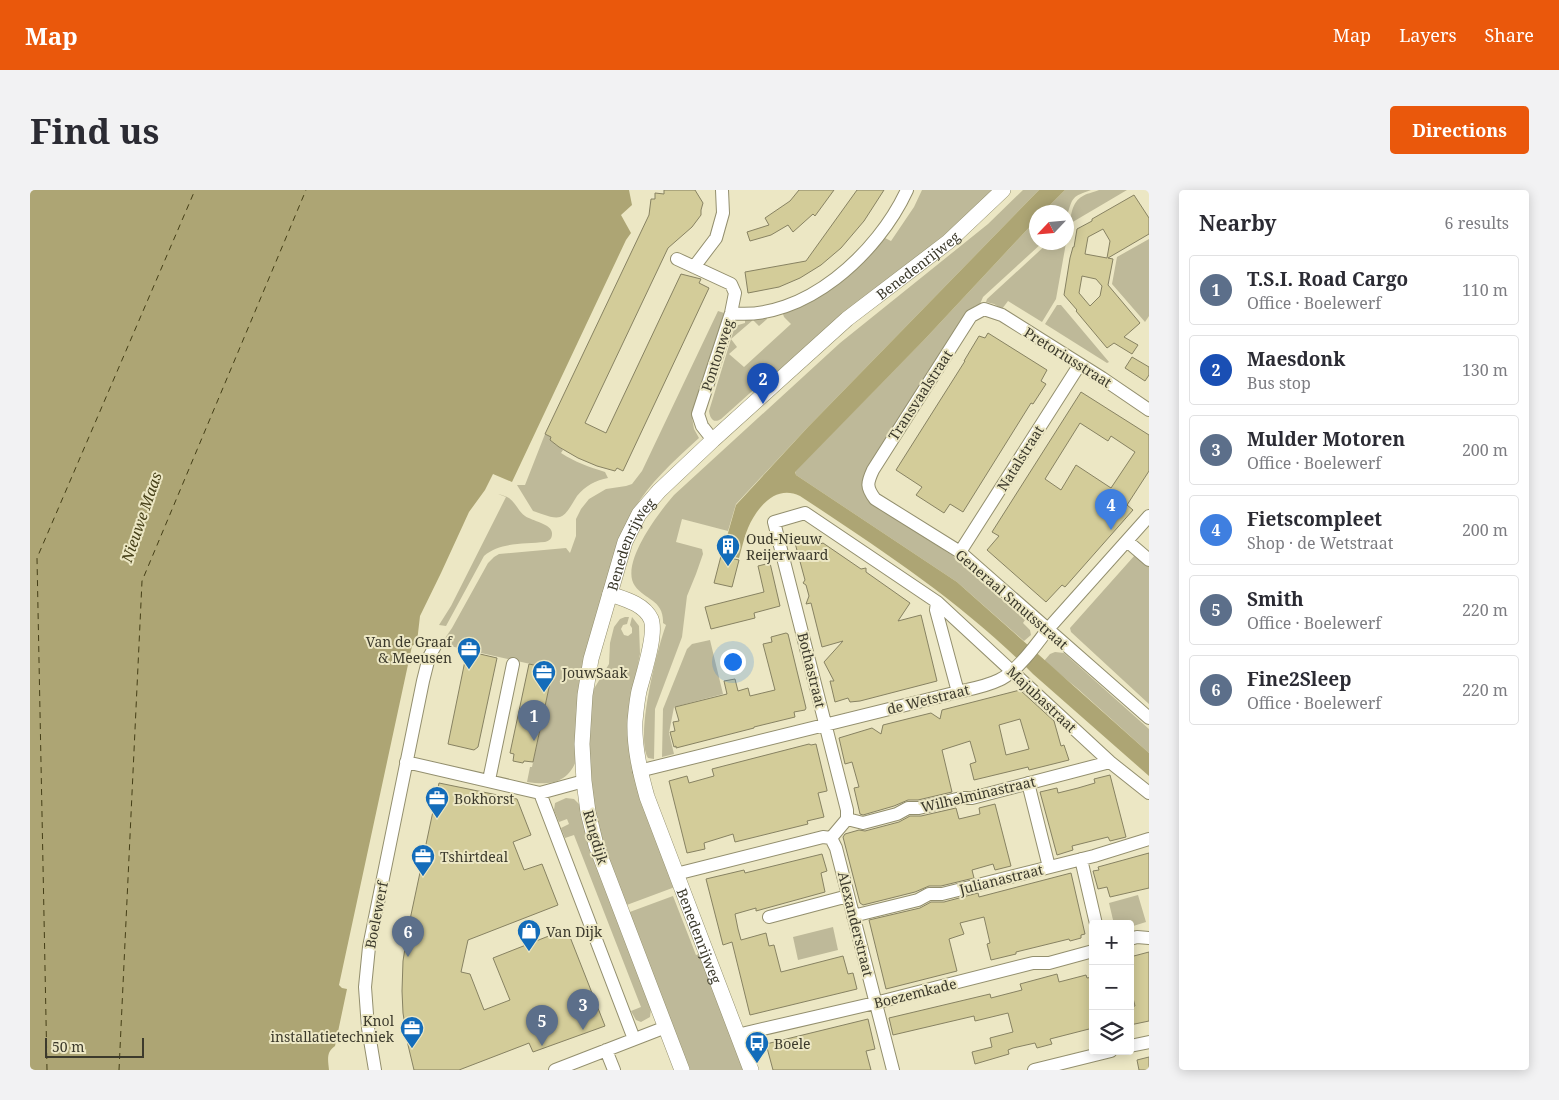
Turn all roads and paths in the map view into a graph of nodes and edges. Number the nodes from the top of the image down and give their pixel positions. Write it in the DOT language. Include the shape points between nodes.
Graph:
graph roads {
  1 [pos="722,190"];
  2 [pos="907,190"];
  3 [pos="1003,190"];
  4 [pos="677,259"];
  5 [pos="694,267"];
  6 [pos="984,309"];
  7 [pos="730,313"];
  8 [pos="1080,364"];
  9 [pos="1149,410"];
  10 [pos="713,440"];
  11 [pos="868,490"];
  12 [pos="1149,516"];
  13 [pos="774,522"];
  14 [pos="1127,541"];
  15 [pos="960,552"];
  16 [pos="1149,560"];
  17 [pos="610,594"];
  18 [pos="937,602"];
  19 [pos="1048,629"];
  20 [pos="435,646"];
  21 [pos="513,664"];
  22 [pos="1016,667"];
  23 [pos="958,692"];
  24 [pos="1149,718"];
  25 [pos="826,725"];
  26 [pos="406,762"];
  27 [pos="1110,762"];
  28 [pos="639,771"];
  29 [pos="488,780"];
  30 [pos="584,781"];
  31 [pos="1028,783"];
  32 [pos="540,793"];
  33 [pos="1149,793"];
  34 [pos="846,820"];
  35 [pos="831,838"];
  36 [pos="1149,839"];
  37 [pos="1081,859"];
  38 [pos="1049,867"];
  39 [pos="676,874"];
  40 [pos="848,896"];
  41 [pos="854,916"];
  42 [pos="769,917"];
  43 [pos="1095,920"];
  44 [pos="1134,938"];
  45 [pos="1149,938"];
  46 [pos="1089,952"];
  47 [pos="875,1003"];
  48 [pos="666,1027"];
  49 [pos="738,1035"];
  50 [pos="634,1039"];
  51 [pos="1149,1042"];
  52 [pos="1134,1045"];
  53 [pos="606,1050"];
  54 [pos="1095,1055"];
  55 [pos="375,1070"];
  56 [pos="554,1070"];
  57 [pos="614,1070"];
  58 [pos="682,1070"];
  59 [pos="752,1070"];
  60 [pos="893,1070"];
  61 [pos="1034,1070"];
  1 -- 5 [label="street" via="723,213 716,238"];
  2 -- 7 [label="street, Pontonweg" via="874,242 852,266 818,290 794,303 773,309 746,315"];
  3 -- 10 [label="street, Benedenrijweg" via="948,242 847,319"];
  4 -- 5 [label="street"];
  5 -- 7 [label="street" via="731,284 735,293"];
  6 -- 8 [label="street, Pretoriusstraat" via="1002,315"];
  6 -- 11 [label="street, Transvaalstraat" via="971,316 873,470"];
  7 -- 10 [label="street, Pontonweg" via="698,414 702,426"];
  8 -- 9 [label="street, Pretoriusstraat"];
  8 -- 15 [label="street, Natalstraat"];
  10 -- 17 [label="street, Benedenrijweg" via="639,514 624,542"];
  11 -- 15 [label="street, Generaal Smutsstraat" via="875,499"];
  12 -- 14 [label="street, de Wetstraat"];
  13 -- 18 [label="street, Majubastraat" via="805,513"];
  13 -- 25 [label="street, Bothastraat"];
  14 -- 16 [label="street"];
  14 -- 19 [label="street, de Wetstraat"];
  15 -- 19 [label="street, Generaal Smutsstraat"];
  17 -- 28 [label="street, Benedenrijweg" via="640,606 654,627 638,693 635,721"];
  17 -- 30 [label="street, Ringdijk" via="591,659 587,686 582,744"];
  18 -- 22 [label="street, Majubastraat"];
  18 -- 23 [label="street" via="936,610"];
  19 -- 22 [label="street, de Wetstraat"];
  19 -- 24 [label="street, Generaal Smutsstraat"];
  20 -- 26 [label="street, Boelewerf" via="429,657"];
  21 -- 29 [label="street"];
  22 -- 23 [label="street, de Wetstraat" via="1000,680"];
  22 -- 27 [label="street, Majubastraat"];
  23 -- 25 [label="street, de Wetstraat"];
  25 -- 28 [label="street, de Wetstraat"];
  25 -- 34 [label="street, Bothastraat" via="847,810"];
  26 -- 29 [label="street"];
  26 -- 55 [label="street, Boelewerf" via="369,947 365,986"];
  27 -- 31 [label="street, Wilhelminastraat"];
  27 -- 33 [label="street, Majubastraat"];
  28 -- 39 [label="street, Benedenrijweg"];
  29 -- 32 [label="street"];
  30 -- 32 [label="street"];
  30 -- 48 [label="street, Ringdijk" via="596,845"];
  31 -- 34 [label="street, Wilhelminastraat" via="972,798 908,808 863,823"];
  31 -- 38 [label="street"];
  32 -- 50 [label="street"];
  34 -- 35 [label="street"];
  35 -- 39 [label="street" via="823,837"];
  35 -- 40 [label="street, Alexanderstraat"];
  36 -- 37 [label="street, Julianastraat"];
  37 -- 38 [label="street, Julianastraat"];
  37 -- 43 [label="street"];
  38 -- 41 [label="street, Julianastraat" via="942,894 930,894"];
  39 -- 49 [label="street, Benedenrijweg"];
  40 -- 41 [label="street, Alexanderstraat"];
  40 -- 42 [label="street"];
  41 -- 47 [label="street, Alexanderstraat"];
  44 -- 45 [label="street"];
  46 -- 47 [label="street, Boezemkade"];
  47 -- 49 [label="street, Boezemkade"];
  47 -- 60 [label="street, Alexanderstraat"];
  48 -- 50 [label="street"];
  48 -- 58 [label="street, Ringdijk"];
  49 -- 59 [label="street, Benedenrijweg"];
  50 -- 53 [label="street"];
  51 -- 52 [label="street"];
  53 -- 56 [label="street"];
  53 -- 57 [label="street"];
  54 -- 61 [label="street"];
}
